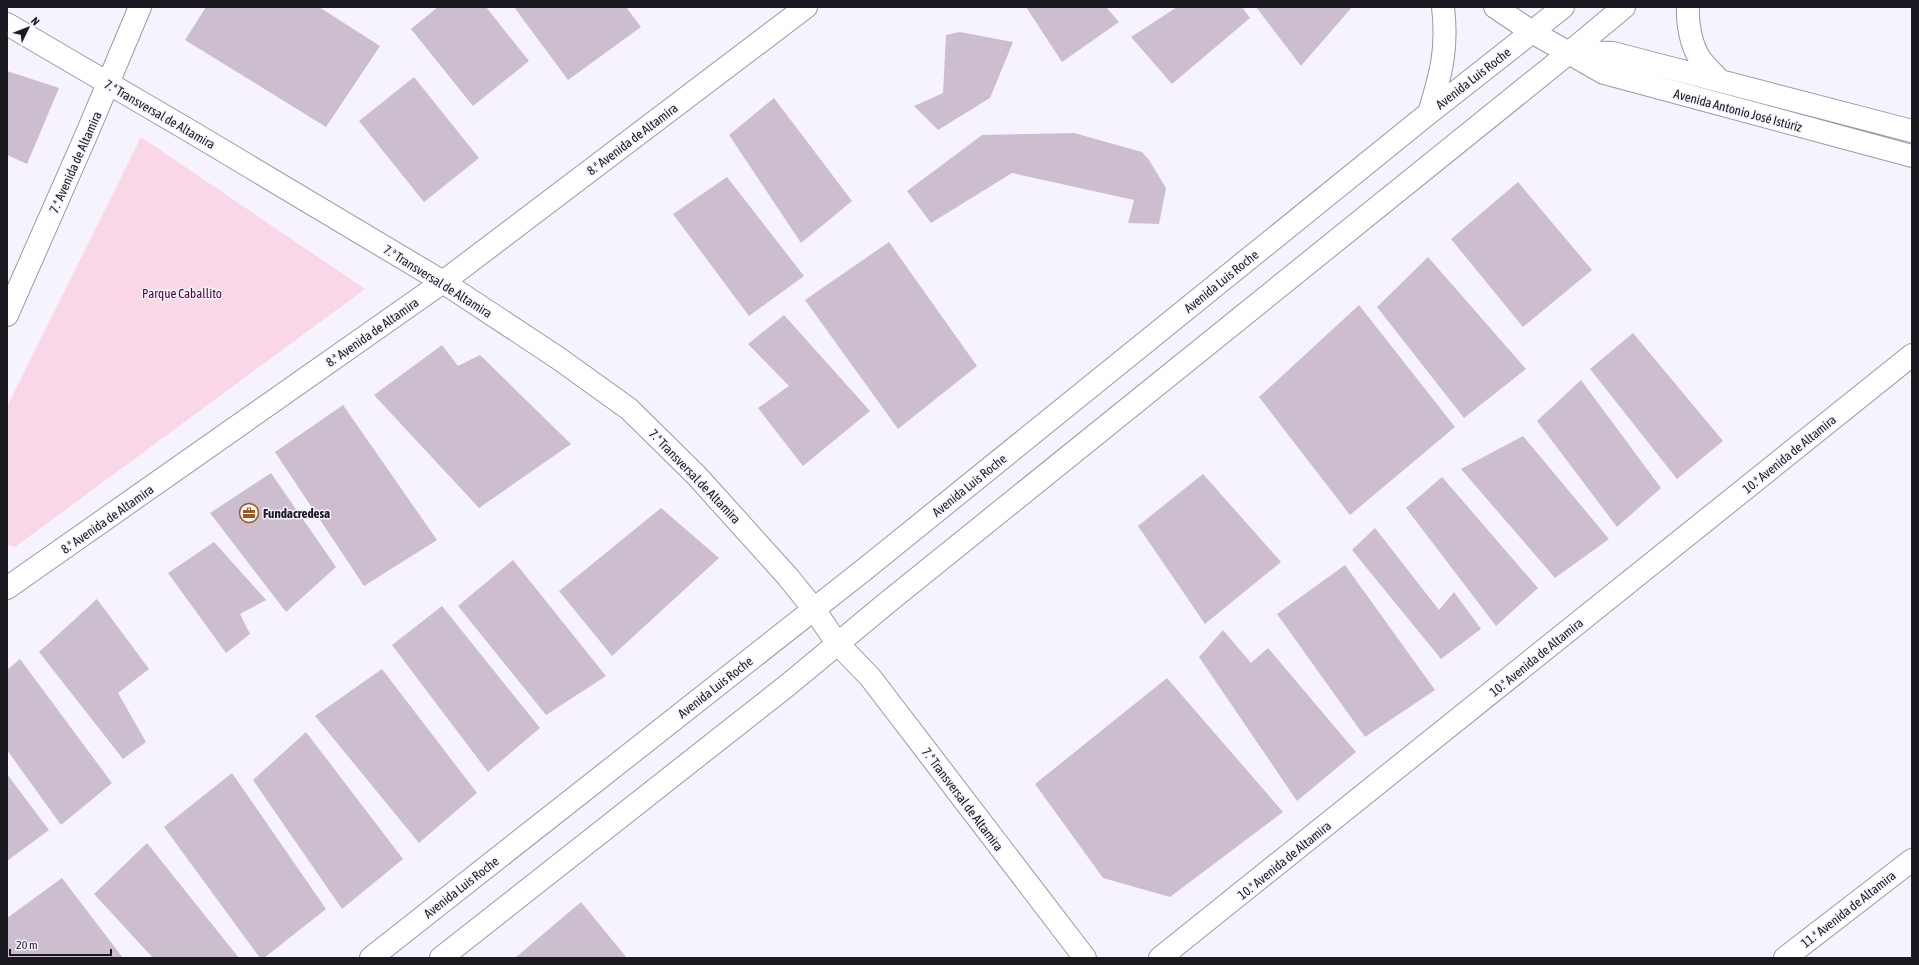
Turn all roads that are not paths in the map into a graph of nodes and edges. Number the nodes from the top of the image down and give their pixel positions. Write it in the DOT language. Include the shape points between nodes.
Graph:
graph roads {
  1 [pos="140,7"];
  2 [pos="806,7"];
  3 [pos="1443,7"];
  4 [pos="1495,7"];
  5 [pos="1563,7"];
  6 [pos="1624,7"];
  7 [pos="1688,7"];
  8 [pos="7,24"];
  9 [pos="1532,32"];
  10 [pos="1570,52"];
  11 [pos="1719,80"];
  12 [pos="108,84"];
  13 [pos="1429,113"];
  14 [pos="1912,131"];
  15 [pos="1912,156"];
  16 [pos="444,282"];
  17 [pos="7,316"];
  18 [pos="1912,355"];
  19 [pos="13,580"];
  20 [pos="813,608"];
  21 [pos="837,644"];
  22 [pos="1912,860"];
  23 [pos="371,958"];
  24 [pos="441,958"];
  25 [pos="1086,958"];
  26 [pos="1160,958"];
  27 [pos="1785,958"];
  1 -- 12 [label="street, 7.ª Avenida de Altamira"];
  2 -- 16 [label="street, 8.ª Avenida de Altamira"];
  3 -- 13 [label="street" via="1445,51 1442,71"];
  4 -- 9 [label="street, Avenida Antonio José Istúriz"];
  5 -- 9 [label="street, Avenida Luis Roche"];
  6 -- 10 [label="street"];
  7 -- 11 [label="street" via="1687,19 1694,45 1700,59"];
  8 -- 12 [label="street, 7.ª Transversal de Altamira"];
  9 -- 10 [label="street, Avenida Antonio José Istúriz"];
  9 -- 13 [label="street, Avenida Luis Roche"];
  10 -- 11 [label="street, Avenida Antonio José Istúriz" via="1613,53"];
  10 -- 15 [label="street, Avenida Antonio José Istúriz" via="1604,74"];
  10 -- 21 [label="street"];
  11 -- 14 [label="street, Avenida Antonio José Istúriz"];
  12 -- 16 [label="street, 7.ª Transversal de Altamira"];
  12 -- 17 [label="street, 7.ª Avenida de Altamira"];
  13 -- 20 [label="street, Avenida Luis Roche"];
  16 -- 19 [label="street, 8.ª Avenida de Altamira"];
  16 -- 20 [label="street, 7.ª Transversal de Altamira" via="629,409 697,476"];
  18 -- 26 [label="street, 10.ª Avenida de Altamira"];
  20 -- 21 [label="street, 7.ª Transversal de Altamira"];
  20 -- 23 [label="street, Avenida Luis Roche"];
  21 -- 24 [label="street"];
  21 -- 25 [label="street, 7.ª Transversal de Altamira" via="870,677"];
  22 -- 27 [label="street, 11.ª Avenida de Altamira"];
}
